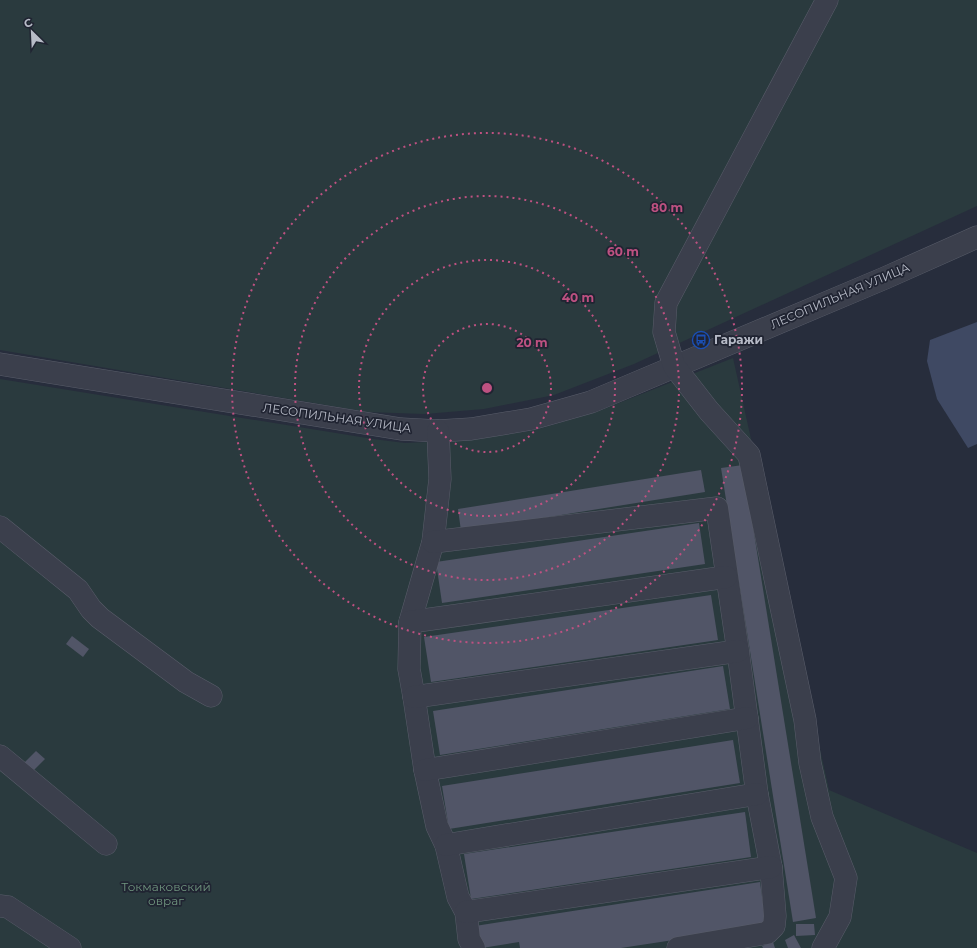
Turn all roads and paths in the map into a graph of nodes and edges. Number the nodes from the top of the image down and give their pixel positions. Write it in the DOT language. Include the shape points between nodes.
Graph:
graph roads {
  1 [pos="827,0"];
  2 [pos="977,236"];
  3 [pos="0,364"];
  4 [pos="674,366"];
  5 [pos="438,431"];
  6 [pos="0,526"];
  7 [pos="433,542"];
  8 [pos="726,577"];
  9 [pos="410,622"];
  10 [pos="738,651"];
  11 [pos="212,696"];
  12 [pos="414,697"];
  13 [pos="747,718"];
  14 [pos="0,756"];
  15 [pos="425,770"];
  16 [pos="757,794"];
  17 [pos="106,844"];
  18 [pos="446,845"];
  19 [pos="771,867"];
  20 [pos="0,906"];
  21 [pos="466,912"];
  22 [pos="70,948"];
  23 [pos="474,948"];
  24 [pos="678,948"];
  25 [pos="823,948"];
  1 -- 4 [label="street" via="666,303 664,332"];
  2 -- 4 [label="street, ЛЕСОПИЛЬНАЯ УЛИЦА" via="885,278"];
  3 -- 5 [label="street, ЛЕСОПИЛЬНАЯ УЛИЦА" via="401,429"];
  4 -- 5 [label="street, ЛЕСОПИЛЬНАЯ УЛИЦА" via="591,402 531,419 471,429"];
  4 -- 25 [label="street" via="709,411 750,455 805,720 822,817 846,878 840,917"];
  5 -- 7 [label="street" via="440,479"];
  6 -- 11 [label="street" via="78,590 100,618 186,682"];
  7 -- 8 [label="street" via="717,508"];
  7 -- 9 [label="street"];
  8 -- 9 [label="street"];
  8 -- 10 [label="street"];
  9 -- 12 [label="street" via="409,669"];
  10 -- 12 [label="street"];
  10 -- 13 [label="street"];
  12 -- 15 [label="street"];
  13 -- 15 [label="street"];
  13 -- 16 [label="street"];
  14 -- 17 [label="street"];
  15 -- 18 [label="street" via="437,826"];
  16 -- 18 [label="street"];
  16 -- 19 [label="street"];
  18 -- 21 [label="street" via="458,897"];
  19 -- 21 [label="street"];
  19 -- 24 [label="street" via="775,916 774,926 766,933"];
  20 -- 22 [label="street" via="8,907"];
  21 -- 23 [label="street" via="469,939"];
}
